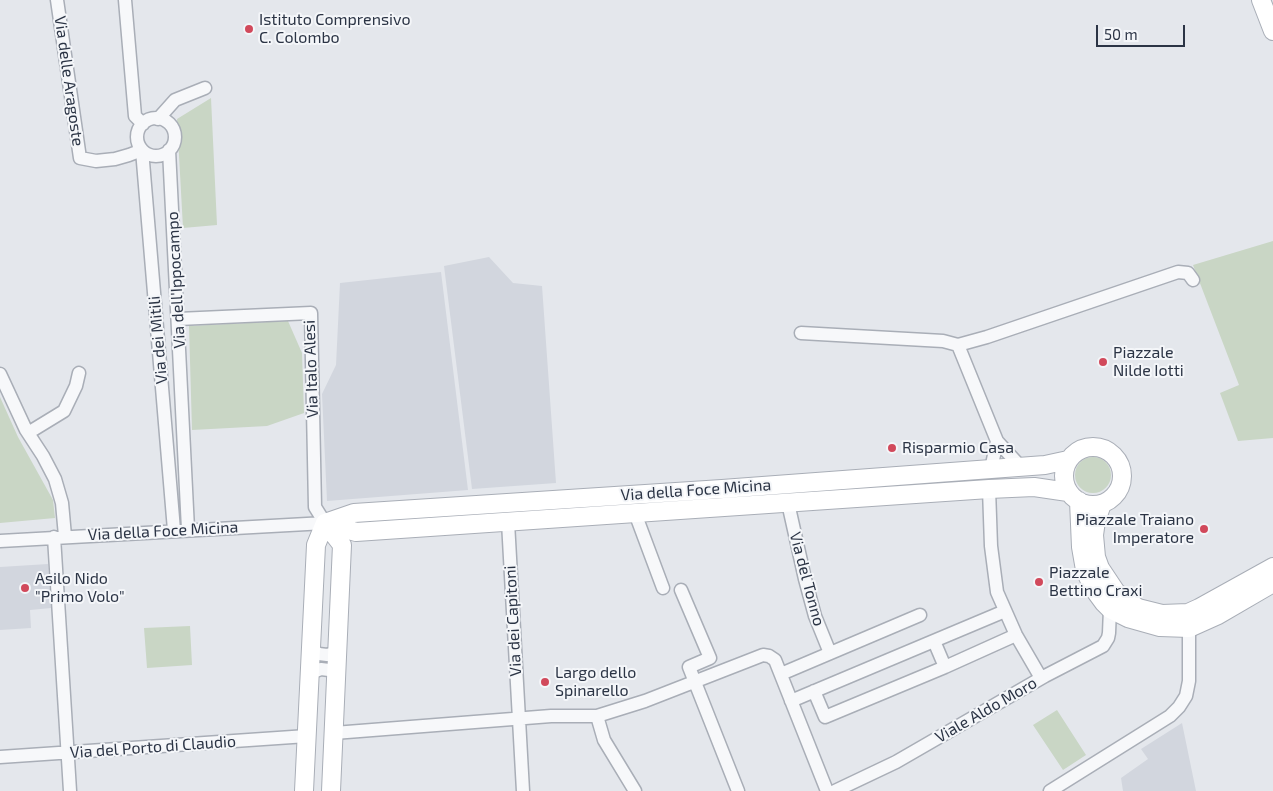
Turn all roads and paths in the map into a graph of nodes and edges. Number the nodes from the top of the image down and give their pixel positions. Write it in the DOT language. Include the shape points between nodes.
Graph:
graph roads {
  1 [pos="57,0"];
  2 [pos="125,0"];
  3 [pos="1261,0"];
  4 [pos="1273,31"];
  5 [pos="205,88"];
  6 [pos="158,119"];
  7 [pos="143,124"];
  8 [pos="142,150"];
  9 [pos="170,150"];
  10 [pos="1193,280"];
  11 [pos="178,319"];
  12 [pos="801,333"];
  13 [pos="958,345"];
  14 [pos="78,373"];
  15 [pos="0,374"];
  16 [pos="28,433"];
  17 [pos="997,441"];
  18 [pos="1068,460"];
  19 [pos="1020,466"];
  20 [pos="991,469"];
  21 [pos="722,489"];
  22 [pos="989,489"];
  23 [pos="1074,496"];
  24 [pos="788,503"];
  25 [pos="1102,504"];
  26 [pos="724,508"];
  27 [pos="635,513"];
  28 [pos="508,522"];
  29 [pos="325,523"];
  30 [pos="188,529"];
  31 [pos="174,530"];
  32 [pos="60,536"];
  33 [pos="0,540"];
  34 [pos="1273,567"];
  35 [pos="1273,583"];
  36 [pos="662,588"];
  37 [pos="681,590"];
  38 [pos="1110,609"];
  39 [pos="1004,611"];
  40 [pos="920,615"];
  41 [pos="1189,628"];
  42 [pos="1016,635"];
  43 [pos="934,641"];
  44 [pos="312,650"];
  45 [pos="338,652"];
  46 [pos="830,653"];
  47 [pos="945,667"];
  48 [pos="310,673"];
  49 [pos="336,674"];
  50 [pos="781,674"];
  51 [pos="1041,678"];
  52 [pos="694,682"];
  53 [pos="814,691"];
  54 [pos="792,701"];
  55 [pos="597,716"];
  56 [pos="519,720"];
  57 [pos="334,733"];
  58 [pos="307,736"];
  59 [pos="68,753"];
  60 [pos="0,757"];
  61 [pos="70,791"];
  62 [pos="304,791"];
  63 [pos="331,791"];
  64 [pos="523,791"];
  65 [pos="635,791"];
  66 [pos="738,791"];
  67 [pos="827,791"];
  68 [pos="836,791"];
  69 [pos="1050,791"];
  1 -- 8 [label="street, Via delle Aragoste" via="80,158 96,161 115,159"];
  2 -- 7 [label="street" via="135,116"];
  3 -- 4 [label="street"];
  5 -- 6 [label="street" via="175,100"];
  6 -- 7 [label="street"];
  6 -- 9 [label="street" via="174,131"];
  7 -- 8 [label="street" via="138,134"];
  8 -- 9 [label="street" via="156,156"];
  8 -- 31 [label="street, Via dei Mitili"];
  9 -- 11 [label="street, Via dell'Ippocampo"];
  10 -- 13 [label="street" via="1188,273 1178,272"];
  11 -- 29 [label="street, Via Italo Alesi" via="311,313 315,507"];
  11 -- 30 [label="street, Via dell'Ippocampo"];
  12 -- 13 [label="street" via="943,341"];
  13 -- 17 [label="street"];
  14 -- 16 [label="street" via="76,386 64,411"];
  15 -- 16 [label="street"];
  16 -- 32 [label="street" via="55,479 62,504"];
  17 -- 19 [label="street"];
  17 -- 20 [label="street"];
  18 -- 19 [label="street, Via della Foce Micina"];
  18 -- 23 [label="street" via="1065,483"];
  18 -- 25 [label="street, Via della Foce Micina" via="1079,450 1093,446 1107,450 1118,460 1122,483 1114,496"];
  19 -- 20 [label="street, Via della Foce Micina"];
  20 -- 21 [label="street, Via della Foce Micina"];
  21 -- 26 [label="street"];
  21 -- 29 [label="street, Via della Foce Micina" via="354,513"];
  22 -- 23 [label="street, Via della Foce Micina" via="1034,487"];
  22 -- 24 [label="street, Via della Foce Micina"];
  22 -- 39 [label="street" via="994,572"];
  23 -- 25 [label="street, Via della Foce Micina" via="1092,505"];
  23 -- 38 [label="street" via="1085,570 1099,597"];
  24 -- 26 [label="street, Via della Foce Micina"];
  24 -- 46 [label="street, Via del Tonno" via="805,579"];
  25 -- 34 [label="street" via="1094,535 1096,557 1116,592 1138,608 1162,614 1188,613"];
  26 -- 27 [label="street, Via della Foce Micina"];
  27 -- 28 [label="street, Via della Foce Micina"];
  27 -- 36 [label="street"];
  28 -- 29 [label="street, Via della Foce Micina" via="356,532"];
  28 -- 56 [label="street, Via dei Capitoni"];
  29 -- 30 [label="street, Via della Foce Micina"];
  29 -- 44 [label="street" via="316,545"];
  29 -- 45 [label="street" via="342,545"];
  30 -- 31 [label="street, Via della Foce Micina"];
  31 -- 32 [label="street, Via della Foce Micina"];
  32 -- 33 [label="street, Via della Foce Micina"];
  32 -- 59 [label="street"];
  35 -- 41 [label="street"];
  37 -- 52 [label="street" via="710,658 689,667"];
  38 -- 41 [label="street" via="1143,624"];
  38 -- 51 [label="street, Viale Aldo Moro" via="1109,633 1103,646"];
  39 -- 42 [label="street"];
  39 -- 43 [label="street"];
  40 -- 46 [label="street"];
  41 -- 69 [label="street" via="1189,681 1186,696 1179,707 1170,716"];
  42 -- 47 [label="street"];
  42 -- 51 [label="street"];
  43 -- 47 [label="street"];
  43 -- 53 [label="street"];
  44 -- 45 [label="street" via="327,655"];
  44 -- 48 [label="street"];
  45 -- 49 [label="street"];
  46 -- 50 [label="street"];
  47 -- 53 [label="street" via="825,717"];
  48 -- 49 [label="street" via="320,669"];
  48 -- 58 [label="street"];
  49 -- 57 [label="street"];
  50 -- 52 [label="street" via="775,660 762,655"];
  50 -- 54 [label="street"];
  51 -- 68 [label="street, Viale Aldo Moro" via="896,762"];
  52 -- 55 [label="street"];
  52 -- 66 [label="street"];
  53 -- 54 [label="street"];
  54 -- 67 [label="street"];
  55 -- 56 [label="street"];
  55 -- 65 [label="street" via="604,740"];
  56 -- 57 [label="street"];
  56 -- 64 [label="street, Via dei Capitoni"];
  57 -- 63 [label="street"];
  58 -- 59 [label="street, Via del Porto di Claudio"];
  58 -- 62 [label="street"];
  59 -- 60 [label="street, Via del Porto di Claudio"];
  59 -- 61 [label="street"];
}
